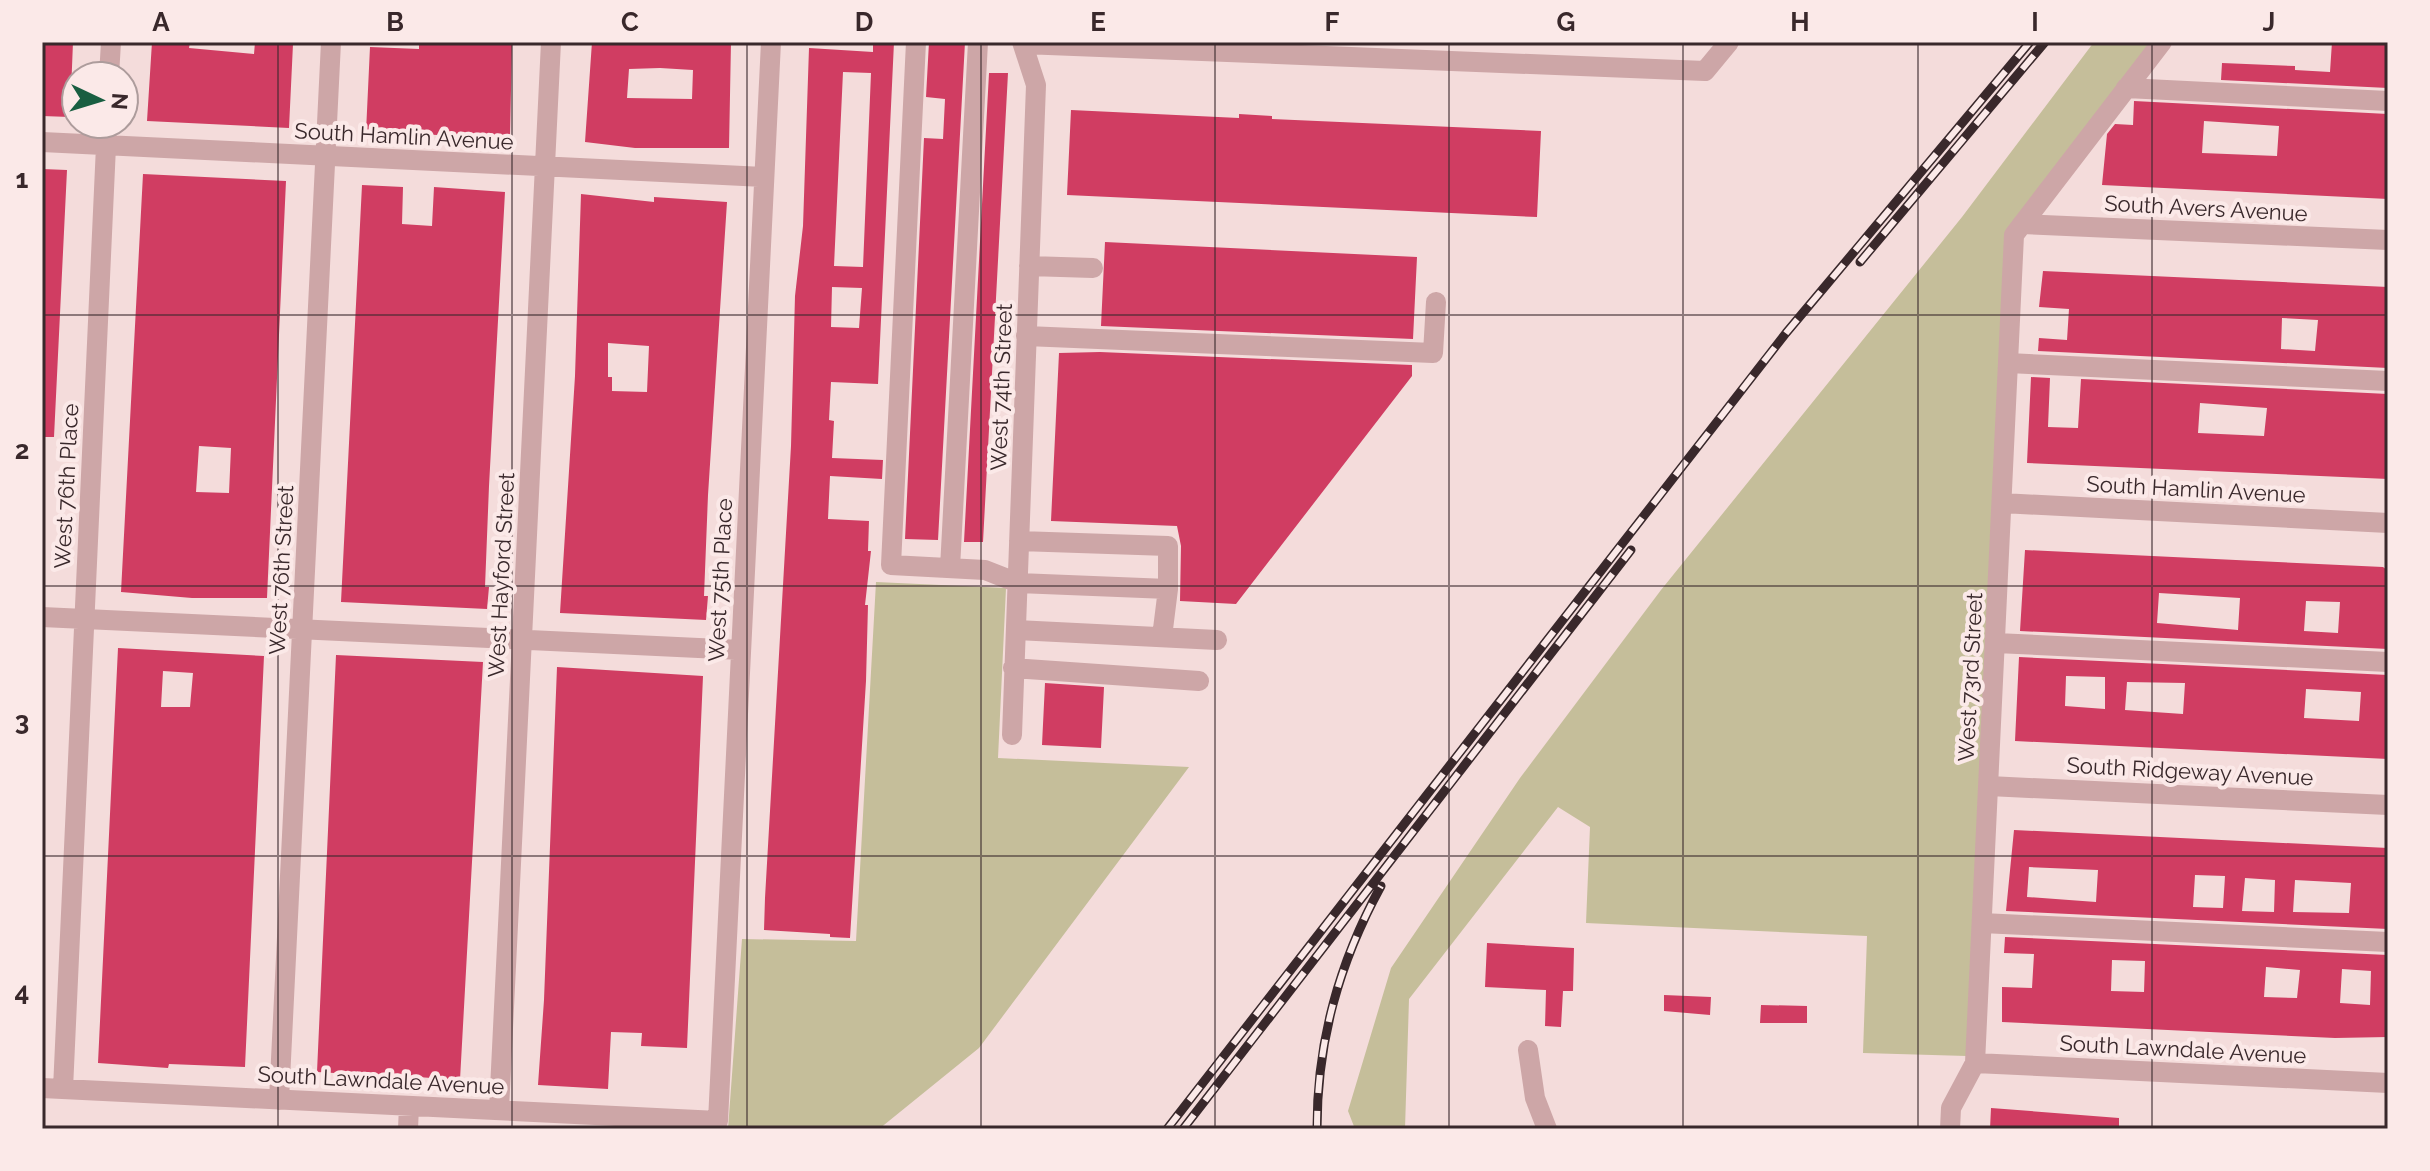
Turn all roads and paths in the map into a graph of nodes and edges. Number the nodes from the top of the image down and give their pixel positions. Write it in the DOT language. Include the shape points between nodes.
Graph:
graph roads {
  1 [pos="331,42"];
  2 [pos="551,42"];
  3 [pos="771,42"];
  4 [pos="916,42"];
  5 [pos="978,42"];
  6 [pos="1729,42"];
  7 [pos="2162,42"];
  8 [pos="1022,43"];
  9 [pos="2126,88"];
  10 [pos="2388,101"];
  11 [pos="106,140"];
  12 [pos="42,142"];
  13 [pos="106,145"];
  14 [pos="325,156"];
  15 [pos="545,167"];
  16 [pos="764,177"];
  17 [pos="2022,224"];
  18 [pos="2388,240"];
  19 [pos="1029,266"];
  20 [pos="1093,268"];
  21 [pos="1436,302"];
  22 [pos="1026,336"];
  23 [pos="2008,363"];
  24 [pos="2388,381"];
  25 [pos="2002,503"];
  26 [pos="2388,523"];
  27 [pos="1019,541"];
  28 [pos="950,568"];
  29 [pos="1018,583"];
  30 [pos="1168,589"];
  31 [pos="42,617"];
  32 [pos="84,619"];
  33 [pos="303,630"];
  34 [pos="1016,630"];
  35 [pos="1162,637"];
  36 [pos="522,640"];
  37 [pos="1217,640"];
  38 [pos="1996,643"];
  39 [pos="741,650"];
  40 [pos="2388,662"];
  41 [pos="1013,668"];
  42 [pos="1199,681"];
  43 [pos="1012,735"];
  44 [pos="1989,786"];
  45 [pos="2388,805"];
  46 [pos="1982,923"];
  47 [pos="2388,942"];
  48 [pos="1528,1050"];
  49 [pos="1975,1063"];
  50 [pos="2388,1083"];
  51 [pos="42,1088"];
  52 [pos="63,1089"];
  53 [pos="279,1100"];
  54 [pos="409,1106"];
  55 [pos="499,1110"];
  56 [pos="718,1121"];
  57 [pos="408,1129"];
  58 [pos="1547,1129"];
  59 [pos="1950,1129"];
  1 -- 14 [label="street, West 76th Street"];
  2 -- 15 [label="street, West Hayford Street"];
  3 -- 16 [label="street, West 75th Place"];
  4 -- 28 [label="street" via="891,565"];
  5 -- 28 [label="street"];
  6 -- 8 [label="street" via="1705,71"];
  7 -- 9 [label="street"];
  8 -- 19 [label="street, West 74th Street" via="1036,85"];
  9 -- 10 [label="street"];
  9 -- 17 [label="street"];
  11 -- 13 [label="street, West 76th Place"];
  12 -- 13 [label="street, South Hamlin Avenue"];
  13 -- 14 [label="street, South Hamlin Avenue"];
  13 -- 32 [label="street, West 76th Place"];
  14 -- 15 [label="street, South Hamlin Avenue"];
  14 -- 33 [label="street, West 76th Street"];
  15 -- 16 [label="street, South Hamlin Avenue"];
  15 -- 36 [label="street, West Hayford Street"];
  16 -- 39 [label="street, West 75th Place"];
  17 -- 18 [label="street, South Avers Avenue"];
  17 -- 23 [label="street, West 73rd Street" via="2014,235"];
  19 -- 20 [label="street"];
  19 -- 22 [label="street, West 74th Street"];
  21 -- 22 [label="street" via="1433,353"];
  22 -- 27 [label="street, West 74th Street"];
  23 -- 24 [label="street"];
  23 -- 25 [label="street, West 73rd Street"];
  25 -- 26 [label="street, South Hamlin Avenue"];
  25 -- 38 [label="street, West 73rd Street"];
  27 -- 29 [label="street, West 74th Street"];
  27 -- 30 [label="street" via="1168,546"];
  28 -- 29 [label="street" via="985,570"];
  29 -- 30 [label="street"];
  29 -- 34 [label="street, West 74th Street"];
  30 -- 35 [label="street"];
  31 -- 32 [label="street"];
  32 -- 33 [label="street"];
  32 -- 52 [label="street, West 76th Place"];
  33 -- 36 [label="street"];
  33 -- 53 [label="street, West 76th Street"];
  34 -- 35 [label="street"];
  34 -- 41 [label="street, West 74th Street"];
  35 -- 37 [label="street"];
  36 -- 39 [label="street"];
  36 -- 55 [label="street, West Hayford Street"];
  38 -- 40 [label="street"];
  38 -- 44 [label="street, West 73rd Street"];
  39 -- 56 [label="street, West 75th Place"];
  41 -- 42 [label="street"];
  41 -- 43 [label="street, West 74th Street"];
  44 -- 45 [label="street, South Ridgeway Avenue"];
  44 -- 46 [label="street, West 73rd Street"];
  46 -- 47 [label="street"];
  46 -- 49 [label="street, West 73rd Street"];
  48 -- 58 [label="street" via="1535,1098"];
  49 -- 50 [label="street, South Lawndale Avenue"];
  49 -- 59 [label="street, West 73rd Street" via="1951,1108"];
  51 -- 52 [label="street, South Lawndale Avenue"];
  52 -- 53 [label="street, South Lawndale Avenue"];
  53 -- 54 [label="street, South Lawndale Avenue"];
  54 -- 55 [label="street, South Lawndale Avenue"];
  54 -- 57 [label="street"];
  55 -- 56 [label="street, South Lawndale Avenue"];
}
